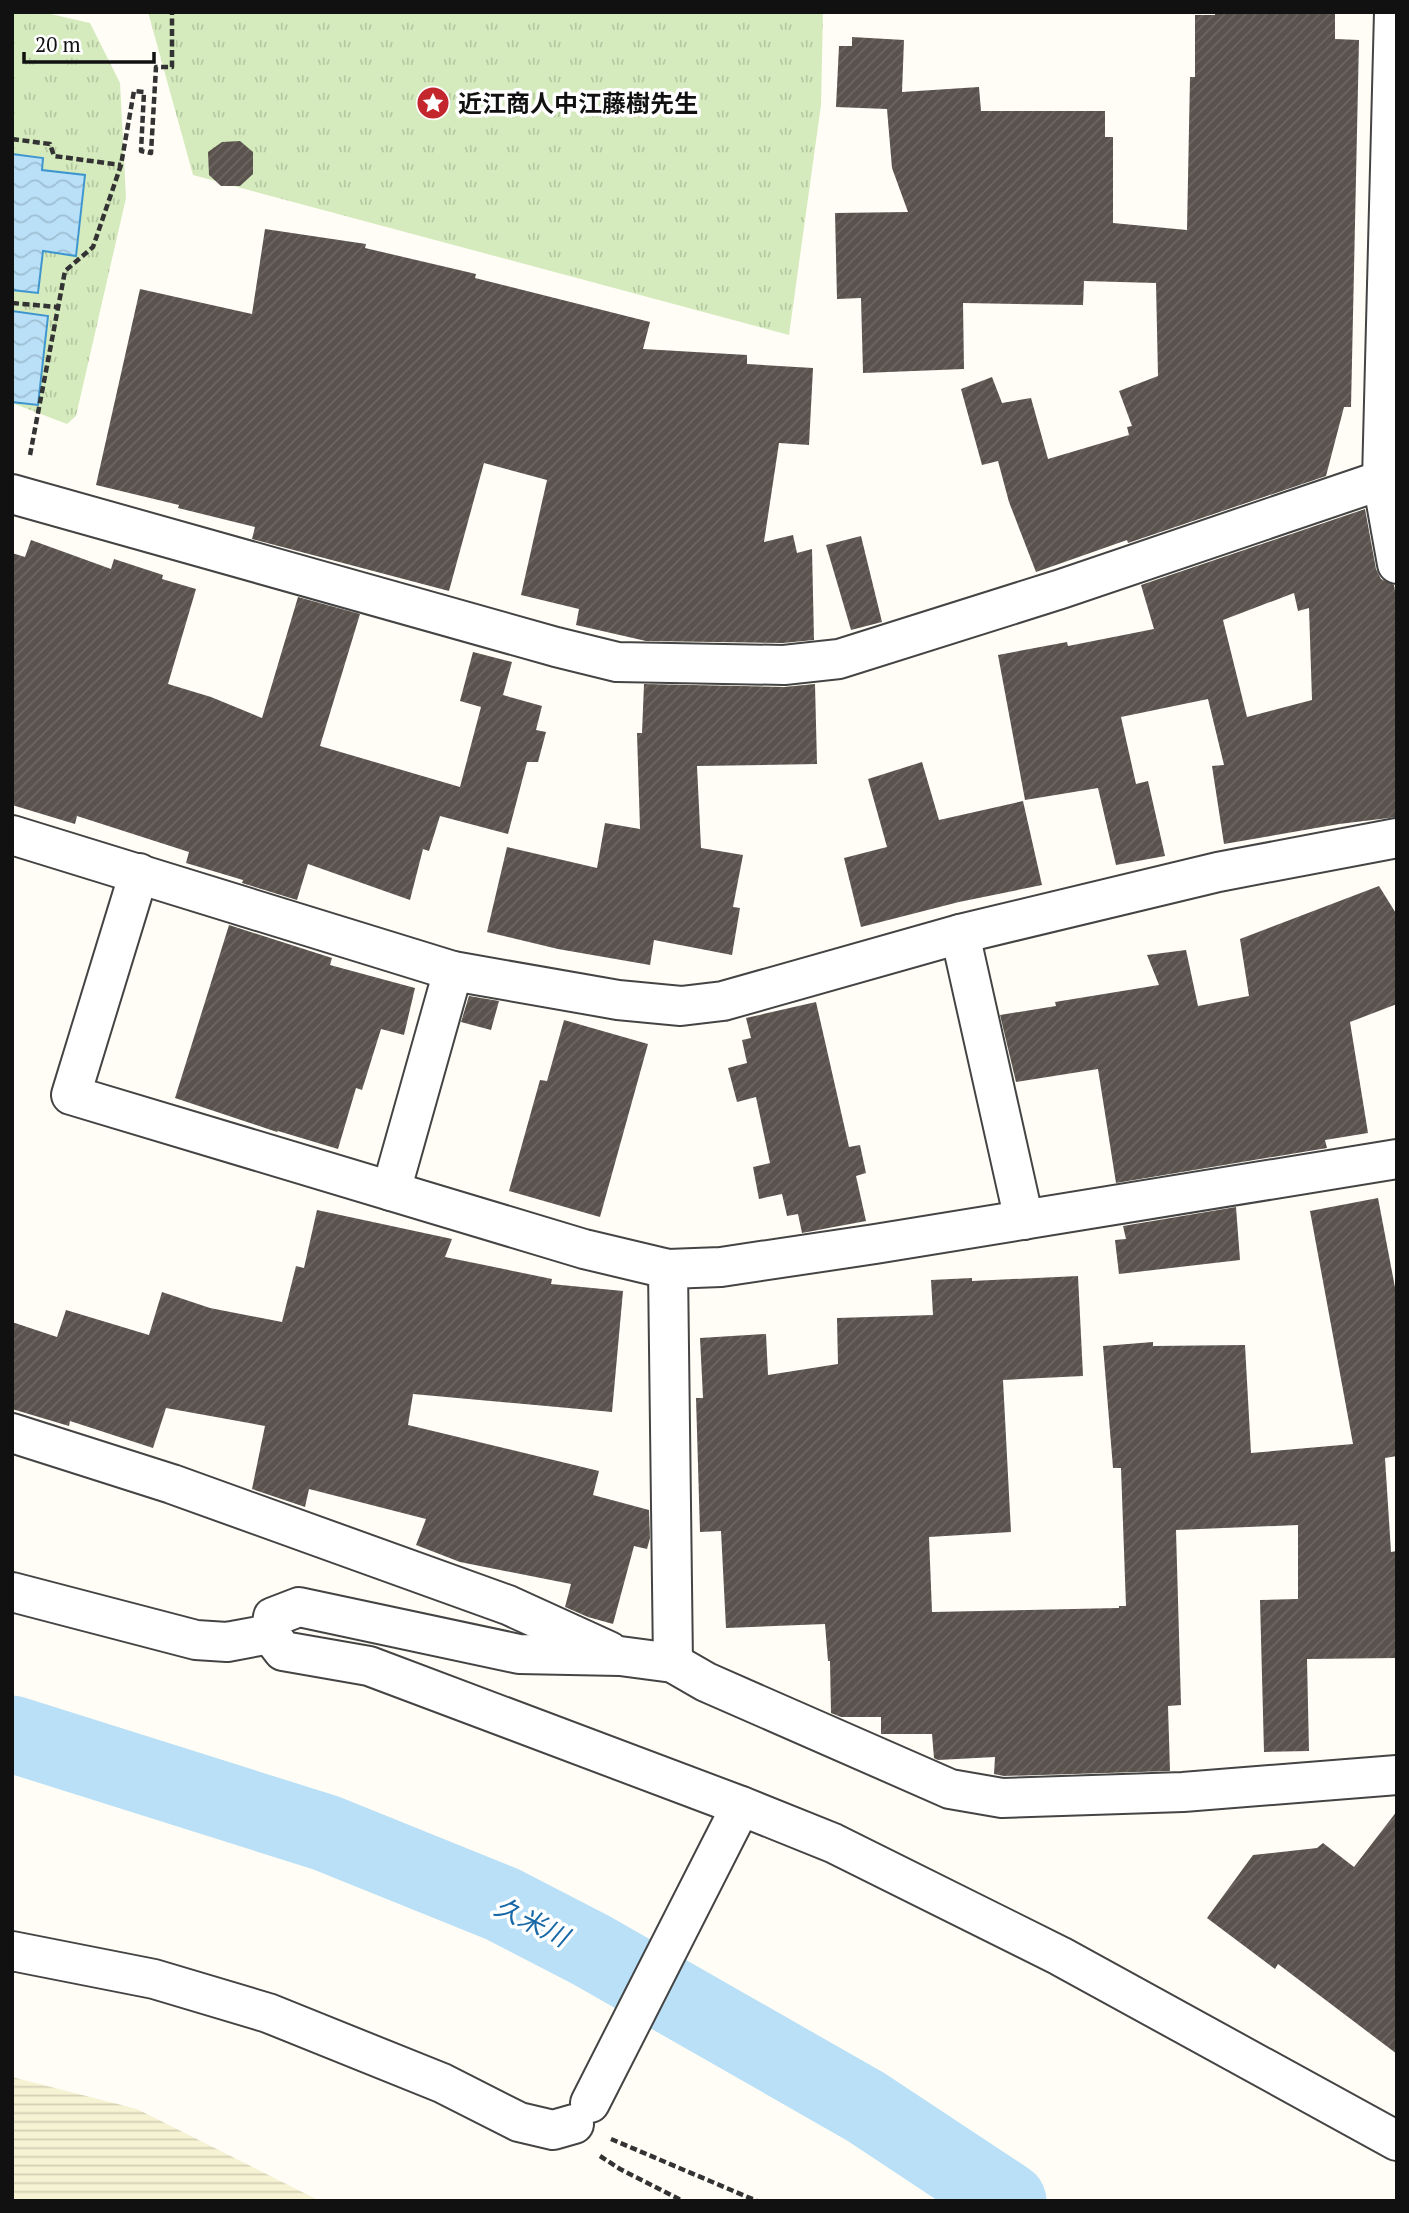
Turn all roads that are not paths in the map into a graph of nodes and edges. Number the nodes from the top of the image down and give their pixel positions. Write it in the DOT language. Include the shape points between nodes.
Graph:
graph roads {
  1 [pos="1394,12"];
  2 [pos="1382,480"];
  3 [pos="16,496"];
  4 [pos="1397,564"];
  5 [pos="12,835"];
  6 [pos="1397,838"];
  7 [pos="139,873"];
  8 [pos="960,934"];
  9 [pos="453,971"];
  10 [pos="1397,1159"];
  11 [pos="391,1191"];
  12 [pos="1024,1220"];
  13 [pos="668,1269"];
  14 [pos="12,1433"];
  15 [pos="12,1580"];
  16 [pos="12,1591"];
  17 [pos="270,1634"];
  18 [pos="196,1640"];
  19 [pos="620,1656"];
  20 [pos="673,1663"];
  21 [pos="1397,1775"];
  22 [pos="741,1806"];
  23 [pos="12,1951"];
  24 [pos="1397,2141"];
  1 -- 2 [label="street"];
  2 -- 3 [label="street" via="839,659 784,665 617,662"];
  2 -- 4 [label="street"];
  5 -- 7 [label="street"];
  6 -- 8 [label="street" via="1218,872"];
  7 -- 9 [label="street"];
  7 -- 11 [label="street" via="71,1096"];
  8 -- 9 [label="street" via="723,1001 681,1006 618,1000"];
  8 -- 12 [label="street"];
  9 -- 11 [label="street"];
  10 -- 12 [label="street"];
  11 -- 13 [label="street" via="584,1249"];
  12 -- 13 [label="street" via="721,1267"];
  13 -- 20 [label="street"];
  14 -- 19 [label="street" via="509,1605"];
  15 -- 18 [label="street"];
  16 -- 18 [label="street"];
  17 -- 18 [label="street" via="227,1642"];
  17 -- 19 [label="street" via="273,1617 299,1607 519,1654"];
  17 -- 22 [label="street" via="283,1651 369,1665"];
  19 -- 20 [label="street"];
  20 -- 21 [label="street" via="706,1682 950,1789 1002,1798 1183,1792"];
  22 -- 23 [label="street" via="582,2114 553,2130 519,2122 442,2082 268,2013 154,1979"];
  22 -- 24 [label="street" via="833,1843 1060,1956"];
}
